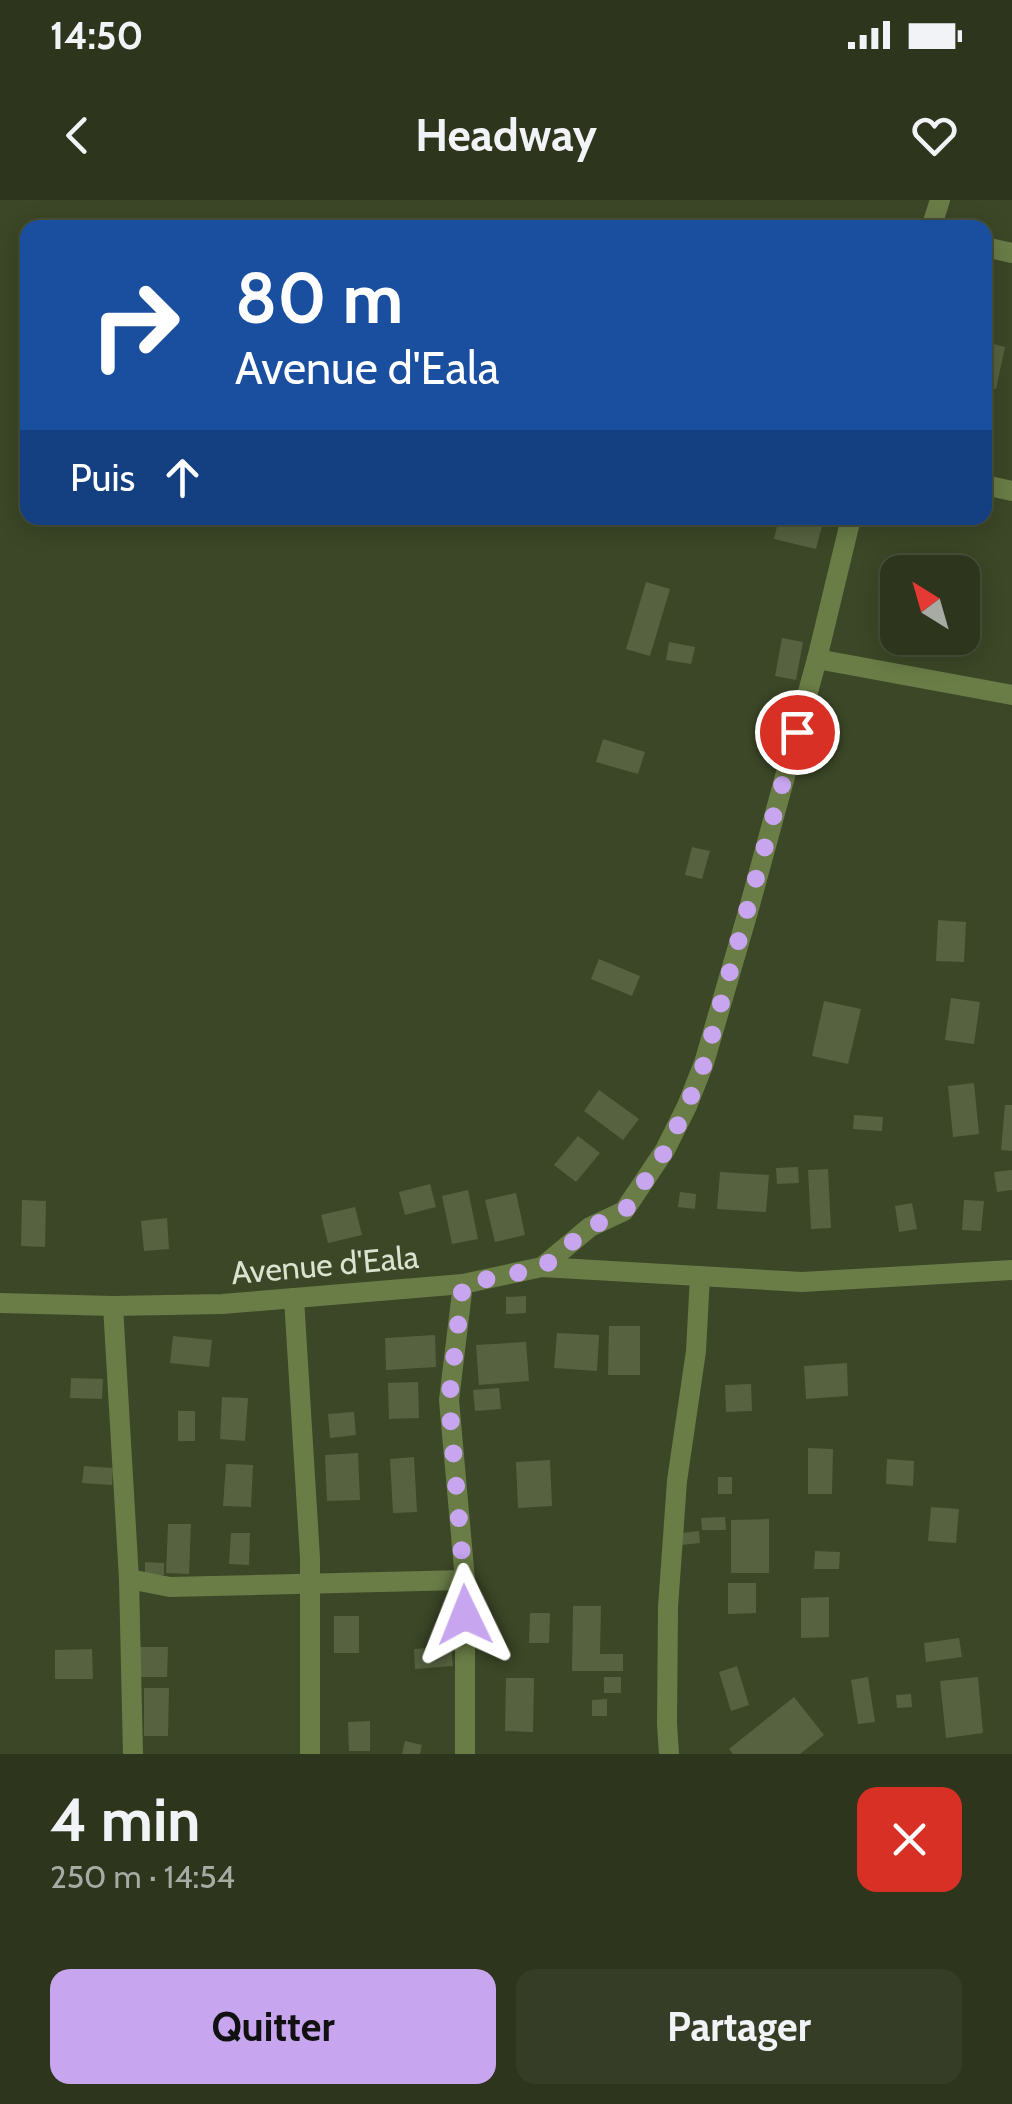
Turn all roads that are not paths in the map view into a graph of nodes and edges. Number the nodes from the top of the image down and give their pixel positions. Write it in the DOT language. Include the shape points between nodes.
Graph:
graph roads {
  1 [pos="849,525"];
  2 [pos="816,660"];
  3 [pos="1012,695"];
  4 [pos="542,1268"];
  5 [pos="1012,1270"];
  6 [pos="700,1276"];
  7 [pos="463,1284"];
  8 [pos="294,1298"];
  9 [pos="0,1303"];
  10 [pos="113,1306"];
  11 [pos="128,1580"];
  12 [pos="464,1580"];
  13 [pos="310,1584"];
  14 [pos="133,1754"];
  15 [pos="310,1754"];
  16 [pos="465,1754"];
  17 [pos="669,1754"];
  1 -- 2 [label="street"];
  2 -- 3 [label="street"];
  2 -- 4 [label="street" via="687,1106 624,1212 590,1227"];
  4 -- 6 [label="street, Avenue d'Eala"];
  4 -- 7 [label="street, Avenue d'Eala"];
  5 -- 6 [label="street, Avenue d'Eala" via="802,1282"];
  6 -- 17 [label="street" via="668,1607"];
  7 -- 8 [label="street, Avenue d'Eala"];
  7 -- 12 [label="street" via="449,1400"];
  8 -- 10 [label="street, Avenue d'Eala"];
  8 -- 13 [label="street"];
  9 -- 10 [label="street, Avenue d'Eala"];
  10 -- 11 [label="street"];
  11 -- 13 [label="street" via="170,1587"];
  11 -- 14 [label="street"];
  12 -- 13 [label="street"];
  12 -- 16 [label="street"];
  13 -- 15 [label="street"];
}
